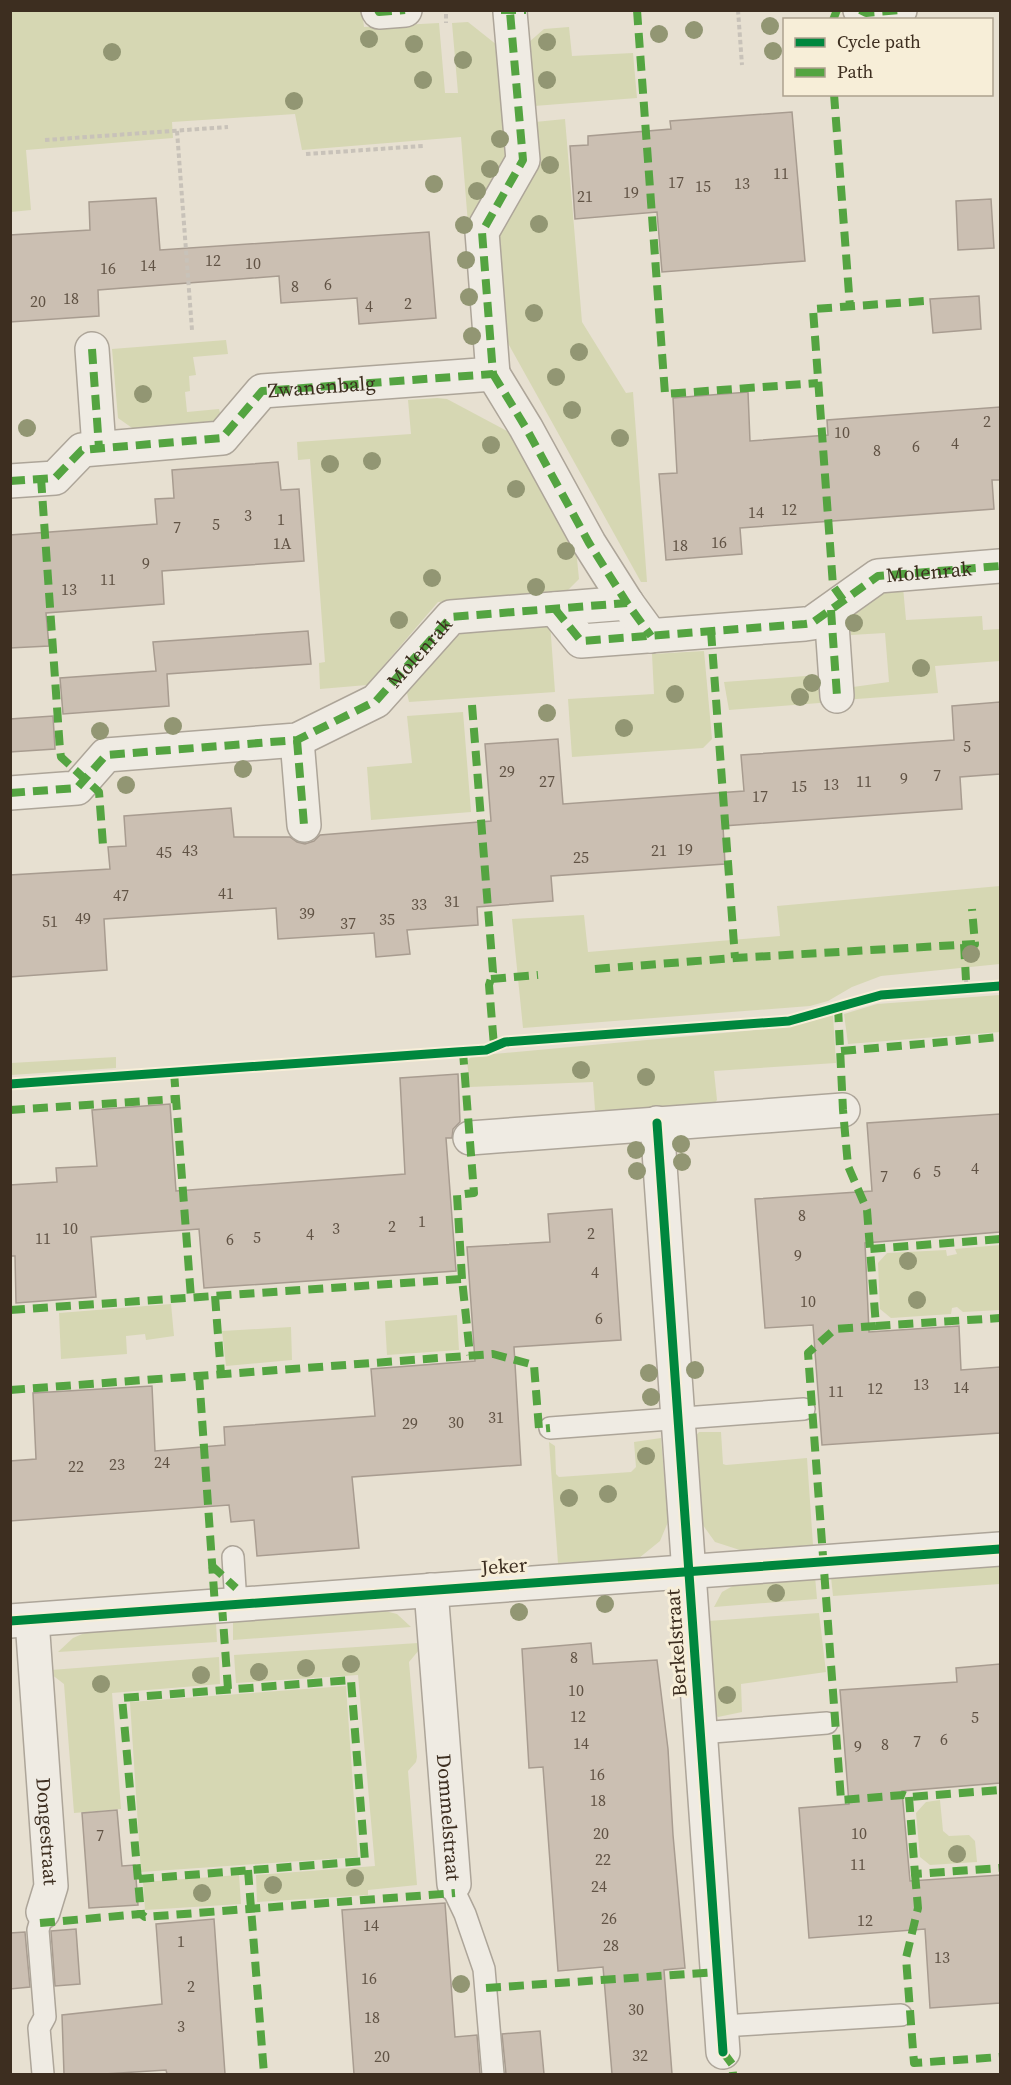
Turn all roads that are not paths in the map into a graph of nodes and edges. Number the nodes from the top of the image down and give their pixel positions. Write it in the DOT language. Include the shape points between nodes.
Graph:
graph roads {
  1 [pos="378,10"];
  2 [pos="405,10"];
  3 [pos="860,10"];
  4 [pos="900,10"];
  5 [pos="512,11"];
  6 [pos="92,349"];
  7 [pos="493,375"];
  8 [pos="99,448"];
  9 [pos="10,481"];
  10 [pos="1000,566"];
  11 [pos="627,603"];
  12 [pos="555,609"];
  13 [pos="831,610"];
  14 [pos="651,636"];
  15 [pos="837,696"];
  16 [pos="297,740"];
  17 [pos="10,793"];
  18 [pos="304,825"];
  19 [pos="843,1110"];
  20 [pos="657,1124"];
  21 [pos="470,1138"];
  22 [pos="804,1409"];
  23 [pos="677,1419"];
  24 [pos="549,1428"];
  25 [pos="1000,1549"];
  26 [pos="233,1557"];
  27 [pos="689,1571"];
  28 [pos="430,1590"];
  29 [pos="236,1604"];
  30 [pos="21,1620"];
  31 [pos="827,1723"];
  32 [pos="700,1732"];
  33 [pos="454,1884"];
  34 [pos="43,1912"];
  35 [pos="901,2015"];
  36 [pos="723,2039"];
  37 [pos="43,2074"];
  38 [pos="493,2074"];
  1 -- 2 [label="street"];
  3 -- 4 [label="street"];
  5 -- 7 [label="street" via="523,160 482,232"];
  6 -- 8 [label="street"];
  7 -- 8 [label="street, Zwanenbalg" via="262,391 222,438"];
  7 -- 11 [label="street"];
  8 -- 9 [label="street, Zwanenbalg" via="82,450 55,478"];
  10 -- 13 [label="street, Molenrak" via="878,576"];
  11 -- 12 [label="street, Molenrak"];
  11 -- 14 [label="street"];
  12 -- 14 [label="street, Molenrak" via="581,641"];
  12 -- 16 [label="street, Molenrak" via="451,617 376,702"];
  13 -- 14 [label="street, Molenrak" via="812,623"];
  13 -- 15 [label="street"];
  16 -- 17 [label="street, Molenrak" via="106,755 77,788"];
  16 -- 18 [label="street"];
  19 -- 20 [label="street"];
  20 -- 21 [label="street"];
  20 -- 23 [label="street, Berkelstraat"];
  22 -- 23 [label="lane"];
  23 -- 24 [label="lane"];
  23 -- 27 [label="street, Berkelstraat"];
  25 -- 27 [label="street, Jeker"];
  26 -- 29 [label="lane"];
  27 -- 28 [label="street, Jeker"];
  27 -- 32 [label="street, Berkelstraat"];
  28 -- 29 [label="street, Jeker"];
  28 -- 33 [label="street, Dommelstraat"];
  29 -- 30 [label="street, Jeker"];
  30 -- 34 [label="street, Dongestraat" via="51,1886"];
  31 -- 32 [label="lane"];
  32 -- 36 [label="street, Berkelstraat"];
  33 -- 38 [label="lane, Dommelstraat" via="484,1969"];
  34 -- 37 [label="lane, Dongestraat" via="38,1930 45,2017 39,2028"];
  35 -- 36 [label="lane"];
}
